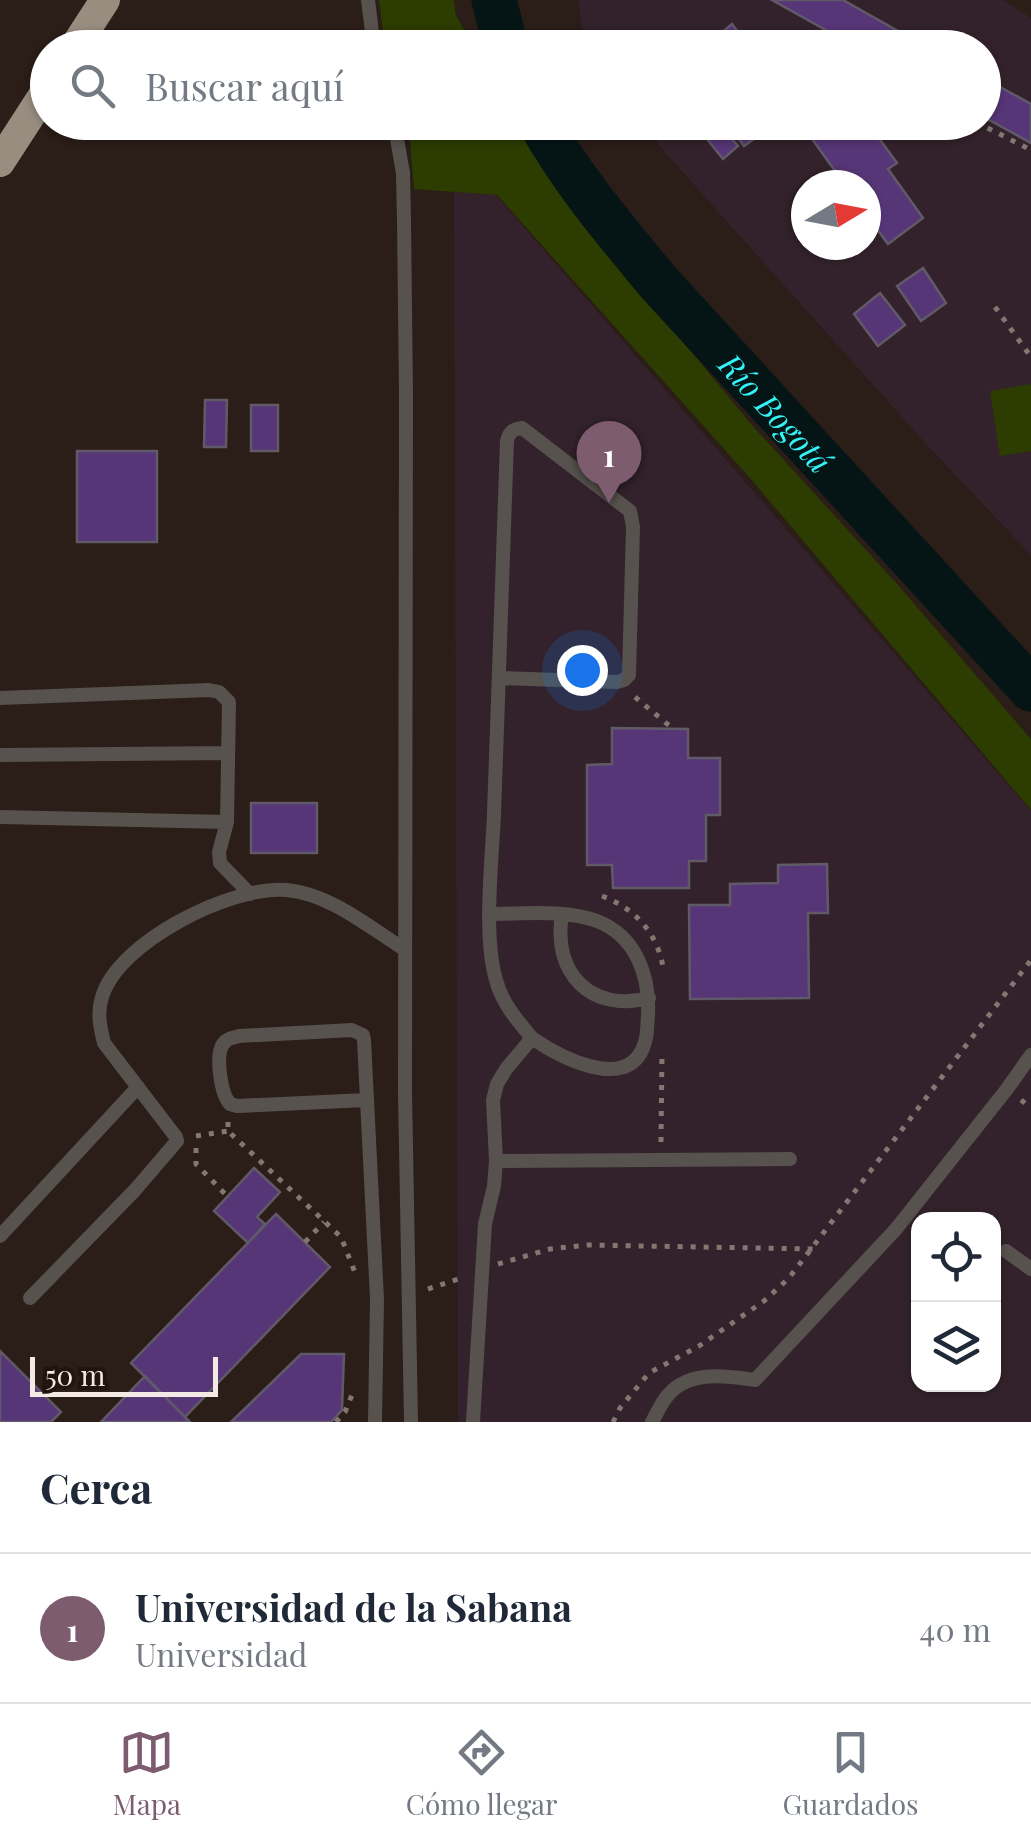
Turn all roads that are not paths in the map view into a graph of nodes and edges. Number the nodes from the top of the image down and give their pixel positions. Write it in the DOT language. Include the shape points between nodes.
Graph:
graph roads {
  1 [pos="106,0"];
  2 [pos="368,0"];
  3 [pos="86,30"];
  4 [pos="372,30"];
  5 [pos="30,116"];
  6 [pos="397,140"];
  7 [pos="0,162"];
  8 [pos="498,678"];
  9 [pos="0,698"];
  10 [pos="228,753"];
  11 [pos="0,755"];
  12 [pos="0,817"];
  13 [pos="227,822"];
  14 [pos="250,894"];
  15 [pos="490,914"];
  16 [pos="562,915"];
  17 [pos="404,948"];
  18 [pos="649,998"];
  19 [pos="532,1038"];
  20 [pos="1031,1055"];
  21 [pos="138,1087"];
  22 [pos="366,1100"];
  23 [pos="790,1159"];
  24 [pos="496,1161"];
  25 [pos="0,1236"];
  26 [pos="1006,1250"];
  27 [pos="1031,1269"];
  28 [pos="30,1298"];
  29 [pos="375,1422"];
  30 [pos="411,1422"];
  31 [pos="473,1422"];
  32 [pos="652,1422"];
  1 -- 3 [label="highway"];
  2 -- 4 [label="lane"];
  5 -- 7 [label="highway"];
  6 -- 17 [label="lane" via="406,316"];
  8 -- 8 [label="lane" via="507,441 522,428 625,505 632,518 629,675 617,682"];
  8 -- 15 [label="lane"];
  9 -- 10 [label="lane" via="219,692 229,702"];
  10 -- 11 [label="lane"];
  10 -- 13 [label="lane"];
  12 -- 13 [label="lane"];
  13 -- 14 [label="lane" via="220,863"];
  14 -- 17 [label="lane" via="310,895"];
  14 -- 21 [label="lane" via="168,928 106,986 99,1012 104,1043"];
  15 -- 16 [label="lane"];
  15 -- 19 [label="lane" via="496,983"];
  16 -- 18 [label="lane" via="599,922 629,944"];
  16 -- 18 [label="lane" via="560,948 574,978 616,1002"];
  17 -- 30 [label="lane"];
  18 -- 19 [label="lane" via="644,1048 626,1066 592,1066"];
  19 -- 24 [label="lane" via="497,1084"];
  20 -- 32 [label="lane" via="896,1229 755,1380 687,1380 670,1392"];
  21 -- 25 [label="lane"];
  21 -- 28 [label="lane" via="176,1143"];
  22 -- 22 [label="lane" via="230,1104 222,1093 222,1045 239,1036 352,1030 364,1040"];
  22 -- 29 [label="lane" via="377,1300"];
  23 -- 24 [label="lane"];
  24 -- 31 [label="lane"];
  26 -- 27 [label="lane"];
}
